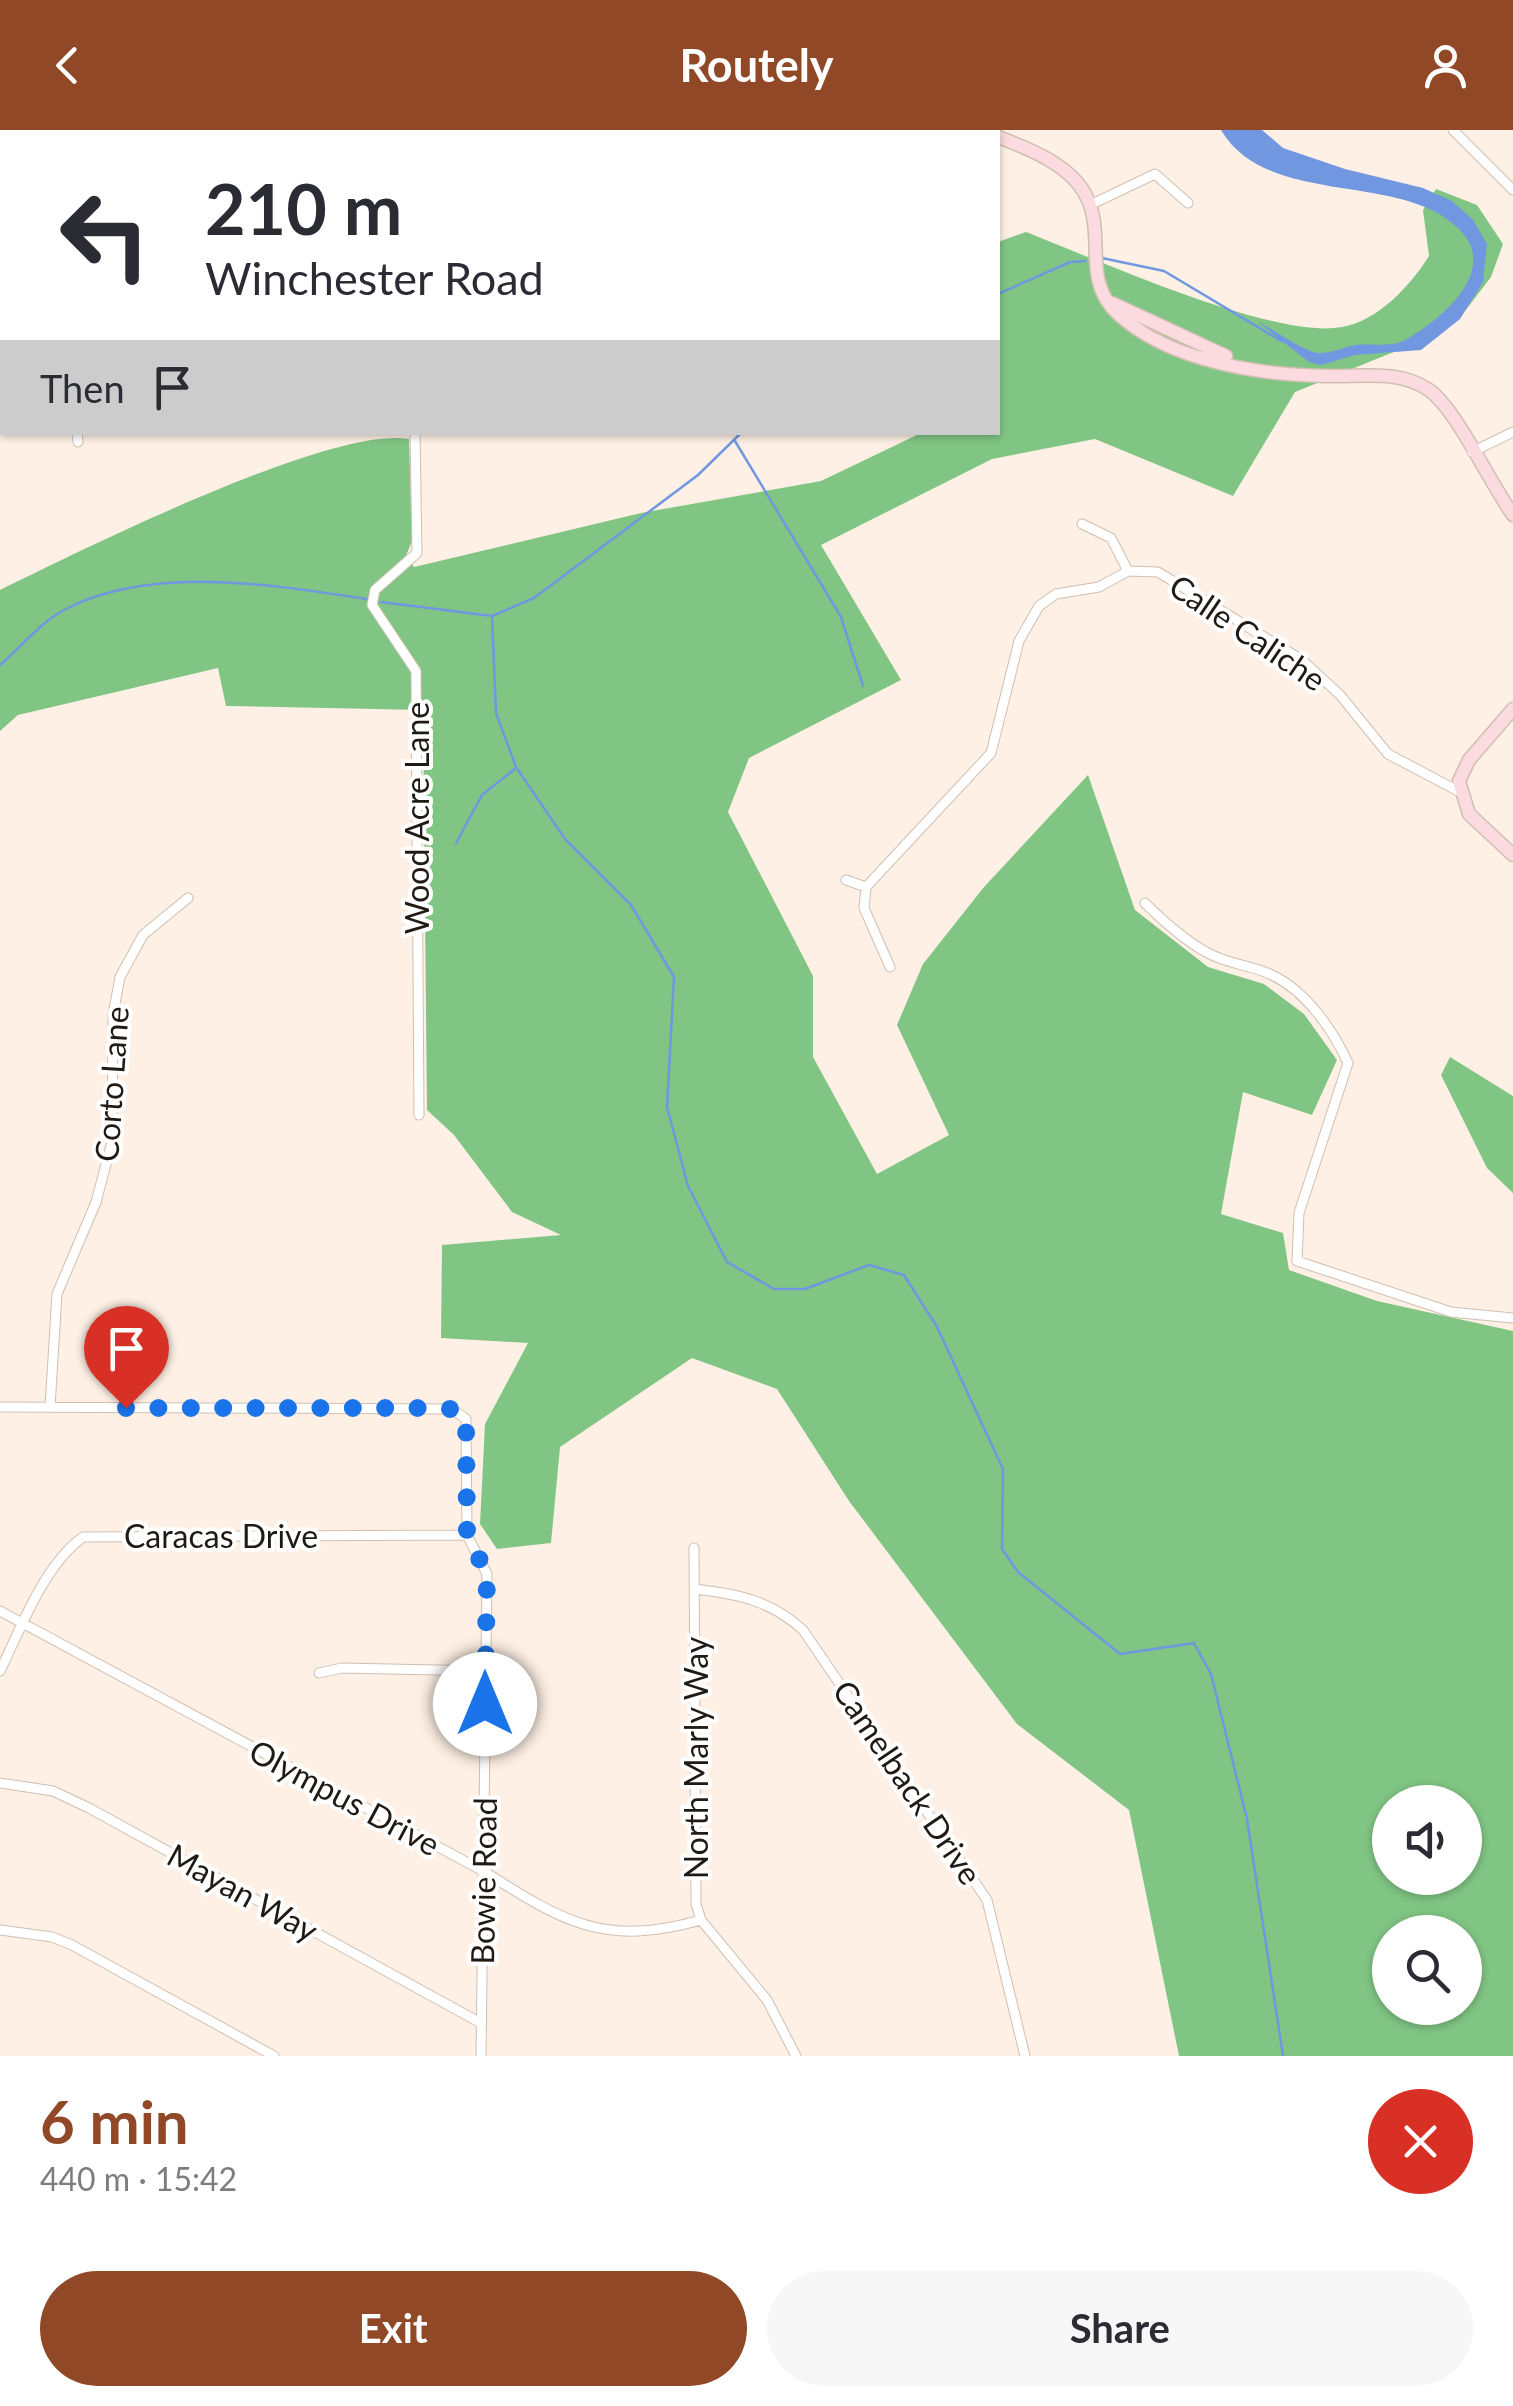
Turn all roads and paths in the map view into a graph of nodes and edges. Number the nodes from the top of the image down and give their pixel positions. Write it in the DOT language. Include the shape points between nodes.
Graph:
graph roads {
  1 [pos="1453,130"];
  2 [pos="1000,138"];
  3 [pos="1513,190"];
  4 [pos="1188,202"];
  5 [pos="1090,205"];
  6 [pos="1513,432"];
  7 [pos="415,435"];
  8 [pos="1472,452"];
  9 [pos="1513,515"];
  10 [pos="1082,524"];
  11 [pos="1128,570"];
  12 [pos="1513,710"];
  13 [pos="1460,792"];
  14 [pos="1513,854"];
  15 [pos="846,880"];
  16 [pos="866,887"];
  17 [pos="188,898"];
  18 [pos="1145,903"];
  19 [pos="890,967"];
  20 [pos="419,1115"];
  21 [pos="1513,1318"];
  22 [pos="0,1407"];
  23 [pos="50,1408"];
  24 [pos="467,1535"];
  25 [pos="694,1548"];
  26 [pos="695,1590"];
  27 [pos="0,1611"];
  28 [pos="22,1624"];
  29 [pos="0,1670"];
  30 [pos="485,1671"];
  31 [pos="319,1673"];
  32 [pos="0,1783"];
  33 [pos="484,1872"];
  34 [pos="701,1920"];
  35 [pos="0,1930"];
  36 [pos="478,2022"];
  37 [pos="274,2056"];
  38 [pos="480,2056"];
  39 [pos="796,2056"];
  40 [pos="1026,2056"];
  1 -- 3 [label="street"];
  2 -- 5 [label="street" via="1045,158 1078,184"];
  4 -- 5 [label="street" via="1155,174"];
  5 -- 8 [label="street" via="1094,267 1107,300 1246,365 1295,375 1405,379 1443,402"];
  6 -- 8 [label="street"];
  7 -- 20 [label="street, Wood Acre Lane" via="416,553 375,590 372,605 416,671"];
  8 -- 9 [label="street"];
  10 -- 11 [label="street, Calle Caliche" via="1111,538"];
  11 -- 13 [label="street, Calle Caliche" via="1158,572 1302,660 1388,754"];
  11 -- 16 [label="street" via="1039,606 1019,641 991,753"];
  12 -- 13 [label="street" via="1462,770"];
  13 -- 14 [label="street" via="1469,814"];
  15 -- 16 [label="street"];
  16 -- 19 [label="street" via="864,908"];
  17 -- 23 [label="street, Corto Lane" via="143,936 120,977 112,1142 96,1202 57,1294"];
  18 -- 21 [label="street" via="1209,954 1274,975 1304,999 1348,1063 1299,1213 1297,1261 1451,1312"];
  22 -- 23 [label="street"];
  23 -- 24 [label="street, Bowie Road" via="460,1413 466,1420"];
  24 -- 28 [label="street, Caracas Drive" via="83,1537 69,1547"];
  24 -- 30 [label="street, Bowie Road" via="487,1574"];
  25 -- 26 [label="street, North Marly Way"];
  26 -- 34 [label="street, North Marly Way" via="693,1854"];
  26 -- 40 [label="street, Camelback Drive" via="750,1598 803,1630 988,1900"];
  27 -- 28 [label="street, Olympus Drive"];
  28 -- 29 [label="street"];
  28 -- 33 [label="street, Olympus Drive"];
  30 -- 31 [label="street"];
  30 -- 33 [label="street, Bowie Road"];
  32 -- 36 [label="street, Mayan Way" via="53,1790 89,1808"];
  33 -- 34 [label="street, Olympus Drive" via="583,1928 621,1934"];
  33 -- 36 [label="street, Bowie Road"];
  34 -- 39 [label="street, North Marly Way" via="767,2000"];
  35 -- 37 [label="street" via="72,1944"];
  36 -- 38 [label="street, Bowie Road"];
}
